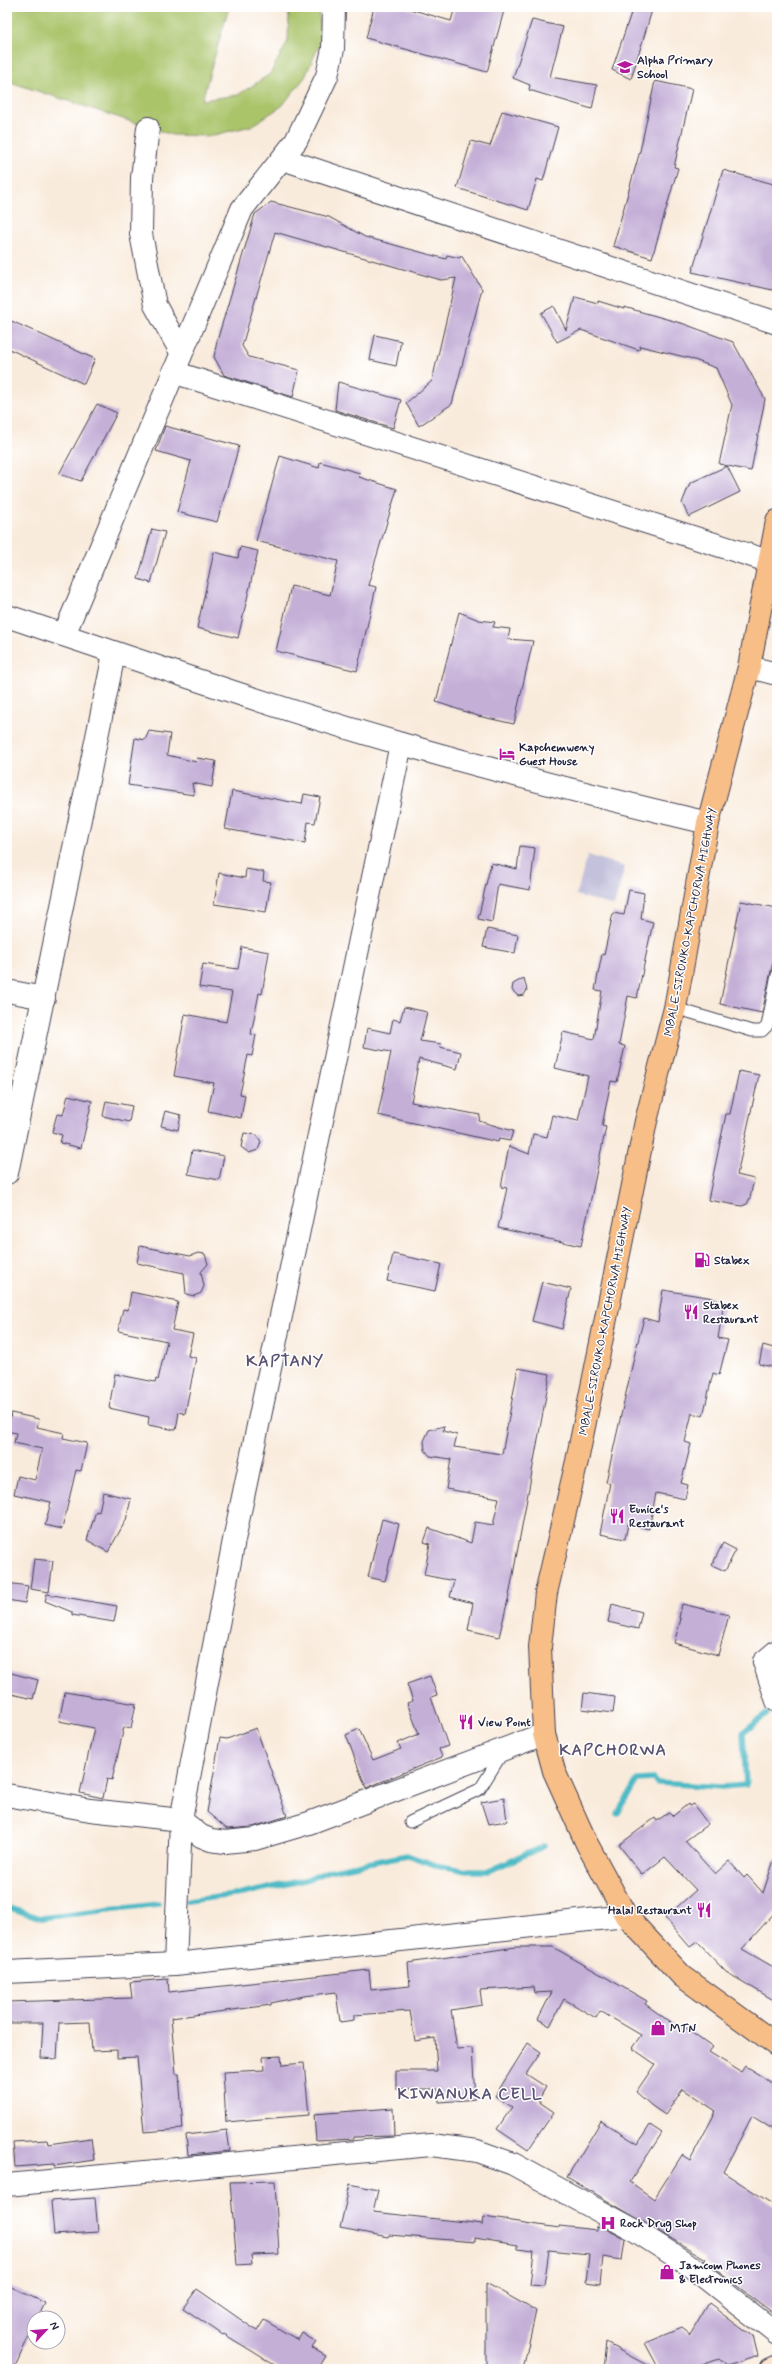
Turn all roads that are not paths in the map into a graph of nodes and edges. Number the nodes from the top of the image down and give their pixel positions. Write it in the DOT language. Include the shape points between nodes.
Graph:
graph roads {
  1 [pos="334,7"];
  2 [pos="148,128"];
  3 [pos="283,159"];
  4 [pos="777,323"];
  5 [pos="181,352"];
  6 [pos="173,372"];
  7 [pos="777,521"];
  8 [pos="768,561"];
  9 [pos="7,616"];
  10 [pos="64,635"];
  11 [pos="114,654"];
  12 [pos="749,667"];
  13 [pos="777,674"];
  14 [pos="401,744"];
  15 [pos="708,823"];
  16 [pos="777,975"];
  17 [pos="7,991"];
  18 [pos="44,998"];
  19 [pos="675,1008"];
  20 [pos="7,1173"];
  21 [pos="777,1651"];
  22 [pos="777,1701"];
  23 [pos="544,1734"];
  24 [pos="503,1751"];
  25 [pos="7,1795"];
  26 [pos="181,1820"];
  27 [pos="410,1822"];
  28 [pos="626,1916"];
  29 [pos="175,1964"];
  30 [pos="7,1972"];
  31 [pos="777,2045"];
  32 [pos="7,2185"];
  33 [pos="777,2334"];
  34 [pos="777,2366"];
  35 [pos="770,2369"];
  1 -- 3 [label="street" via="333,49 327,76 302,130"];
  2 -- 5 [label="street" via="142,178 140,234 155,305"];
  3 -- 4 [label="street"];
  3 -- 5 [label="street" via="242,209"];
  5 -- 6 [label="street"];
  6 -- 8 [label="street"];
  6 -- 10 [label="street"];
  7 -- 8 [label="main road, MBALE-SIRONKO-KAPCHORWA HIGHWAY"];
  8 -- 12 [label="main road, MBALE-SIRONKO-KAPCHORWA HIGHWAY"];
  9 -- 10 [label="street"];
  10 -- 11 [label="street"];
  11 -- 14 [label="street"];
  11 -- 18 [label="street"];
  12 -- 13 [label="street"];
  12 -- 15 [label="main road, MBALE-SIRONKO-KAPCHORWA HIGHWAY"];
  14 -- 15 [label="street"];
  14 -- 26 [label="street" via="234,1540"];
  15 -- 19 [label="main road, MBALE-SIRONKO-KAPCHORWA HIGHWAY"];
  16 -- 19 [label="lane" via="767,1026 762,1031 752,1031"];
  17 -- 18 [label="street"];
  18 -- 20 [label="street"];
  19 -- 23 [label="main road, MBALE-SIRONKO-KAPCHORWA HIGHWAY" via="646,1121 577,1461 543,1609 540,1647"];
  21 -- 22 [label="street" via="764,1662"];
  23 -- 24 [label="street"];
  23 -- 28 [label="main road, MBALE-SIRONKO-KAPCHORWA HIGHWAY" via="554,1771 587,1844"];
  24 -- 26 [label="street" via="309,1823 256,1839 224,1842 210,1840 189,1828"];
  24 -- 27 [label="lane" via="480,1789"];
  25 -- 26 [label="street" via="90,1810"];
  26 -- 29 [label="street"];
  28 -- 29 [label="street"];
  28 -- 31 [label="main road, MBALE-SIRONKO-KAPCHORWA HIGHWAY" via="682,1976"];
  29 -- 30 [label="street"];
  32 -- 33 [label="street" via="431,2145 477,2151 513,2164 636,2231 689,2265"];
  34 -- 35 [label="street"];
}
